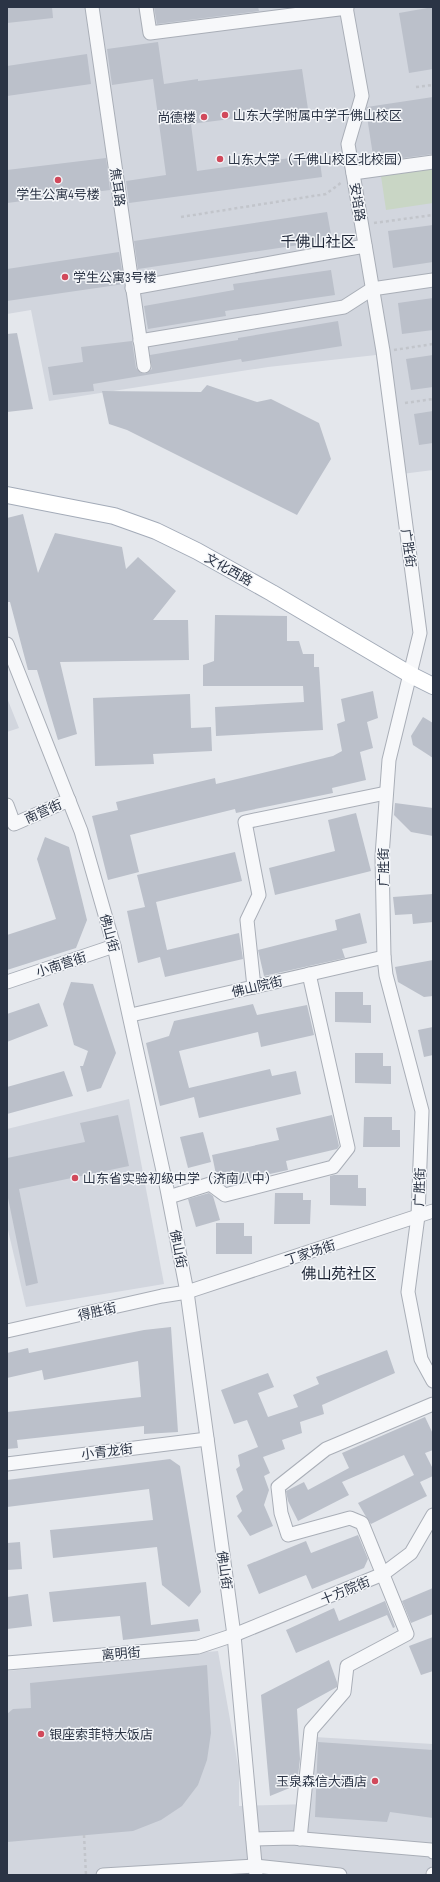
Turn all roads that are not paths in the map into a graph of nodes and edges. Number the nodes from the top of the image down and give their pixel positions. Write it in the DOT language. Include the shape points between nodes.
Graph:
graph roads {
  1 [pos="92,7"];
  2 [pos="146,7"];
  3 [pos="347,8"];
  4 [pos="433,162"];
  5 [pos="353,174"];
  6 [pos="365,246"];
  7 [pos="433,280"];
  8 [pos="132,288"];
  9 [pos="372,289"];
  10 [pos="140,341"];
  11 [pos="383,351"];
  12 [pos="144,366"];
  13 [pos="7,495"];
  14 [pos="7,644"];
  15 [pos="411,674"];
  16 [pos="433,686"];
  17 [pos="386,793"];
  18 [pos="69,800"];
  19 [pos="7,805"];
  20 [pos="114,946"];
  21 [pos="384,957"];
  22 [pos="309,974"];
  23 [pos="7,982"];
  24 [pos="254,987"];
  25 [pos="130,1015"];
  26 [pos="169,1197"];
  27 [pos="433,1211"];
  28 [pos="418,1216"];
  29 [pos="187,1292"];
  30 [pos="7,1331"];
  31 [pos="433,1381"];
  32 [pos="433,1404"];
  33 [pos="207,1439"];
  34 [pos="7,1464"];
  35 [pos="433,1515"];
  36 [pos="383,1574"];
  37 [pos="234,1635"];
  38 [pos="7,1663"];
  39 [pos="253,1839"];
  40 [pos="300,1839"];
  41 [pos="433,1852"];
  42 [pos="256,1871"];
  43 [pos="103,1875"];
  44 [pos="340,1875"];
  1 -- 8 [label="street, 焦耳路"];
  2 -- 3 [label="street" via="150,33"];
  3 -- 5 [label="street, 安培路" via="362,96 348,144"];
  4 -- 5 [label="street"];
  5 -- 6 [label="street, 安培路"];
  6 -- 8 [label="street"];
  6 -- 9 [label="street, 安培路"];
  7 -- 9 [label="street"];
  8 -- 10 [label="street, 焦耳路"];
  9 -- 10 [label="street" via="344,307"];
  9 -- 11 [label="street, 安培路"];
  10 -- 12 [label="street, 焦耳路"];
  11 -- 15 [label="street, 广胜街" via="420,633"];
  13 -- 15 [label="main road, 文化西路" via="114,516 156,531 272,593"];
  14 -- 18 [label="street, 佛山街"];
  15 -- 16 [label="main road, 文化西路"];
  15 -- 17 [label="street, 广胜街" via="389,760"];
  17 -- 21 [label="street, 广胜街" via="382,856"];
  17 -- 24 [label="street" via="245,822 259,895 247,920"];
  18 -- 19 [label="street, 南营街" via="14,824"];
  18 -- 20 [label="street, 佛山街" via="81,831"];
  20 -- 23 [label="street, 小南营街"];
  20 -- 25 [label="street, 佛山街"];
  21 -- 22 [label="street, 佛山院街"];
  21 -- 28 [label="street, 广胜街" via="386,975 422,1111"];
  22 -- 24 [label="street, 佛山院街"];
  22 -- 26 [label="street" via="348,1148 333,1167 225,1194 210,1184"];
  24 -- 25 [label="street, 佛山院街"];
  25 -- 26 [label="street, 佛山街"];
  26 -- 29 [label="street, 佛山街"];
  27 -- 28 [label="street, 丁家场街"];
  28 -- 29 [label="street, 丁家场街"];
  28 -- 31 [label="street, 广胜街" via="408,1292 421,1359"];
  29 -- 30 [label="street, 得胜街"];
  29 -- 33 [label="street, 佛山街"];
  32 -- 36 [label="street" via="326,1449 278,1487 281,1512 288,1536 350,1518 362,1523"];
  33 -- 34 [label="street, 小青龙街"];
  33 -- 37 [label="street, 佛山街"];
  35 -- 36 [label="street, 十方院街" via="411,1553"];
  36 -- 37 [label="street, 十方院街"];
  36 -- 40 [label="street" via="407,1634 347,1666 344,1692 311,1730"];
  37 -- 38 [label="street, 离明街" via="198,1647"];
  37 -- 39 [label="street, 佛山街"];
  39 -- 40 [label="street"];
  39 -- 42 [label="street, 佛山街"];
  40 -- 41 [label="street"];
  42 -- 43 [label="street"];
  42 -- 44 [label="street"];
}
